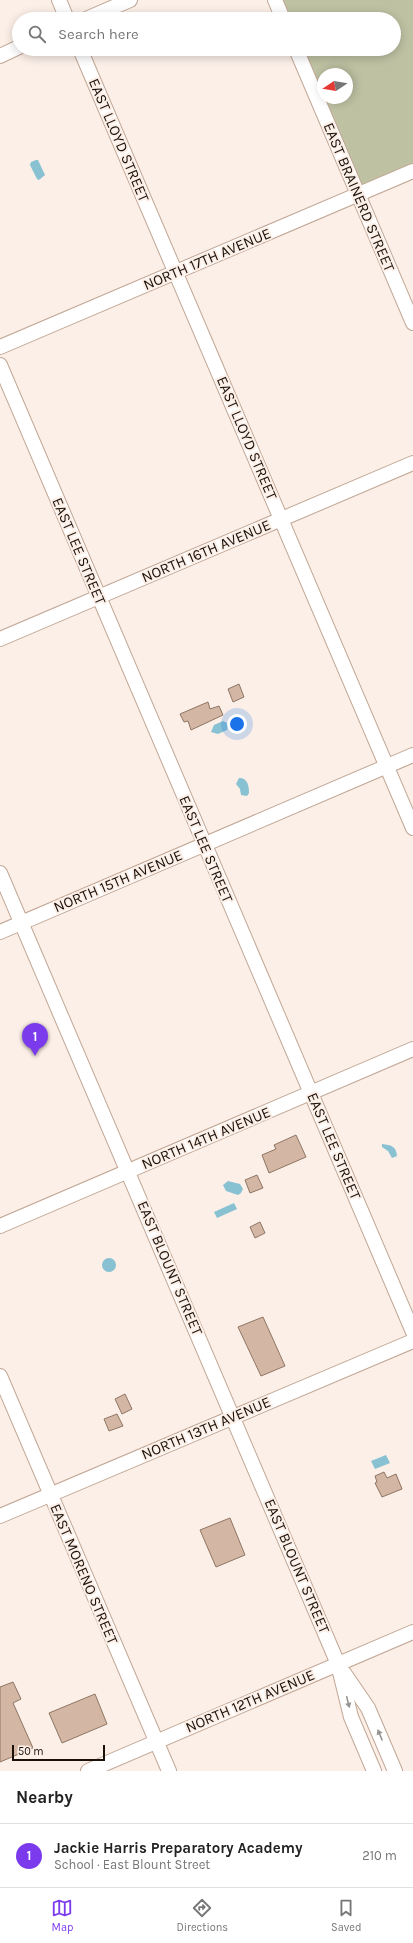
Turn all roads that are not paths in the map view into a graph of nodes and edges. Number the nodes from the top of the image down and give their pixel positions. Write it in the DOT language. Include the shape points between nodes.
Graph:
graph roads {
  1 [pos="59,0"];
  2 [pos="130,0"];
  3 [pos="275,0"];
  4 [pos="64,12"];
  5 [pos="102,12"];
  6 [pos="280,12"];
  7 [pos="12,51"];
  8 [pos="0,56"];
  9 [pos="83,56"];
  10 [pos="299,56"];
  11 [pos="413,171"];
  12 [pos="358,194"];
  13 [pos="176,272"];
  14 [pos="413,323"];
  15 [pos="0,348"];
  16 [pos="0,365"];
  17 [pos="413,463"];
  18 [pos="281,519"];
  19 [pos="99,597"];
  20 [pos="0,640"];
  21 [pos="413,755"];
  22 [pos="387,766"];
  23 [pos="413,828"];
  24 [pos="205,844"];
  25 [pos="0,873"];
  26 [pos="21,923"];
  27 [pos="0,932"];
  28 [pos="413,1050"];
  29 [pos="311,1093"];
  30 [pos="128,1171"];
  31 [pos="0,1226"];
  32 [pos="413,1332"];
  33 [pos="413,1341"];
  34 [pos="0,1376"];
  35 [pos="233,1416"];
  36 [pos="50,1494"];
  37 [pos="0,1516"];
  38 [pos="413,1632"];
  39 [pos="338,1664"];
  40 [pos="156,1742"];
  41 [pos="88,1771"];
  42 [pos="169,1771"];
  43 [pos="374,1771"];
  44 [pos="395,1771"];
  1 -- 4 [label="street"];
  2 -- 5 [label="street"];
  3 -- 6 [label="street"];
  7 -- 8 [label="street"];
  9 -- 13 [label="street, EAST LLOYD STREET"];
  10 -- 12 [label="street, EAST BRAINERD STREET"];
  11 -- 12 [label="street, NORTH 17TH AVENUE"];
  12 -- 13 [label="street, NORTH 17TH AVENUE"];
  12 -- 14 [label="street, EAST BRAINERD STREET"];
  13 -- 15 [label="street, NORTH 17TH AVENUE"];
  13 -- 18 [label="street, EAST LLOYD STREET"];
  16 -- 19 [label="street, EAST LEE STREET"];
  17 -- 18 [label="street, NORTH 16TH AVENUE"];
  18 -- 19 [label="street, NORTH 16TH AVENUE"];
  18 -- 22 [label="street, EAST LLOYD STREET"];
  19 -- 20 [label="street, NORTH 16TH AVENUE"];
  19 -- 24 [label="street, EAST LEE STREET"];
  21 -- 22 [label="street, NORTH 15TH AVENUE"];
  22 -- 23 [label="street, EAST LLOYD STREET"];
  22 -- 24 [label="street, NORTH 15TH AVENUE"];
  24 -- 26 [label="street, NORTH 15TH AVENUE"];
  24 -- 29 [label="street, EAST LEE STREET"];
  25 -- 26 [label="street, EAST BLOUNT STREET"];
  26 -- 27 [label="street, NORTH 15TH AVENUE"];
  26 -- 30 [label="street, EAST BLOUNT STREET"];
  28 -- 29 [label="street, NORTH 14TH AVENUE"];
  29 -- 30 [label="street, NORTH 14TH AVENUE"];
  29 -- 32 [label="street, EAST LEE STREET"];
  30 -- 31 [label="street, NORTH 14TH AVENUE"];
  30 -- 35 [label="street, EAST BLOUNT STREET"];
  33 -- 35 [label="street, NORTH 13TH AVENUE"];
  34 -- 36 [label="street, EAST MORENO STREET"];
  35 -- 36 [label="street, NORTH 13TH AVENUE"];
  35 -- 39 [label="street, EAST BLOUNT STREET"];
  36 -- 37 [label="street, NORTH 13TH AVENUE"];
  36 -- 40 [label="street, EAST MORENO STREET"];
  38 -- 39 [label="street, NORTH 12TH AVENUE"];
  39 -- 40 [label="street, NORTH 12TH AVENUE"];
  39 -- 43 [label="street, EAST BLOUNT STREET, one-way" via="351,1717"];
  44 -- 39 [label="street, EAST BLOUNT STREET, one-way" via="368,1708"];
  40 -- 41 [label="street, NORTH 12TH AVENUE"];
  40 -- 42 [label="street, EAST MORENO STREET"];
}
